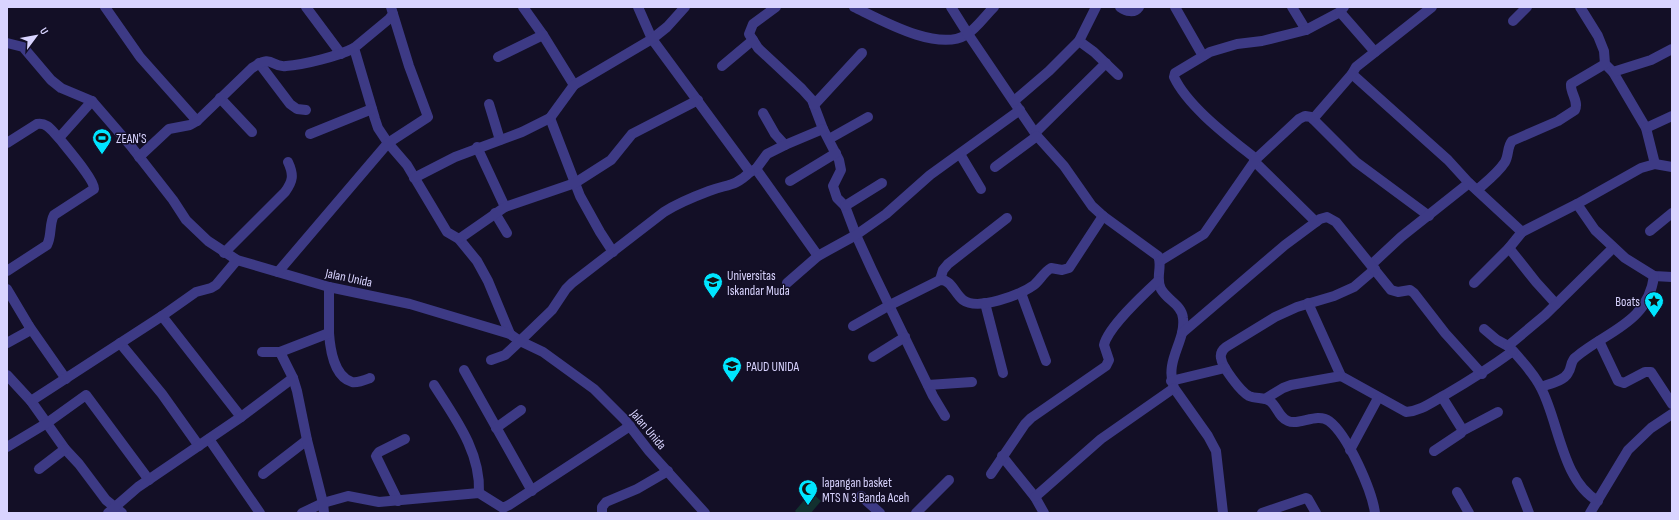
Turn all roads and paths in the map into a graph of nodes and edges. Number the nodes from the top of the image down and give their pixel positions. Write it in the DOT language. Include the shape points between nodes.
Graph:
graph roads {
  1 [pos="105,7"];
  2 [pos="306,7"];
  3 [pos="523,7"];
  4 [pos="638,7"];
  5 [pos="685,7"];
  6 [pos="776,7"];
  7 [pos="854,7"];
  8 [pos="951,7"];
  9 [pos="994,7"];
  10 [pos="1096,7"];
  11 [pos="1120,7"];
  12 [pos="1139,7"];
  13 [pos="1175,7"];
  14 [pos="1292,7"];
  15 [pos="1432,7"];
  16 [pos="1527,7"];
  17 [pos="1580,7"];
  18 [pos="1342,9"];
  19 [pos="392,10"];
  20 [pos="1513,21"];
  21 [pos="1306,30"];
  22 [pos="968,34"];
  23 [pos="543,36"];
  24 [pos="652,39"];
  25 [pos="753,40"];
  26 [pos="1079,41"];
  27 [pos="7,43"];
  28 [pos="354,48"];
  29 [pos="1672,49"];
  30 [pos="1375,52"];
  31 [pos="862,53"];
  32 [pos="341,54"];
  33 [pos="1203,56"];
  34 [pos="498,57"];
  35 [pos="259,63"];
  36 [pos="1106,63"];
  37 [pos="1605,64"];
  38 [pos="722,66"];
  39 [pos="1613,72"];
  40 [pos="1352,74"];
  41 [pos="1118,75"];
  42 [pos="574,85"];
  43 [pos="220,98"];
  44 [pos="698,100"];
  45 [pos="92,101"];
  46 [pos="1014,101"];
  47 [pos="489,104"];
  48 [pos="814,105"];
  49 [pos="372,109"];
  50 [pos="306,110"];
  51 [pos="1020,110"];
  52 [pos="763,113"];
  53 [pos="1672,116"];
  54 [pos="868,117"];
  55 [pos="550,118"];
  56 [pos="1313,119"];
  57 [pos="197,121"];
  58 [pos="1646,128"];
  59 [pos="823,129"];
  60 [pos="252,132"];
  61 [pos="310,134"];
  62 [pos="1037,134"];
  63 [pos="58,138"];
  64 [pos="829,139"];
  65 [pos="500,140"];
  66 [pos="7,143"];
  67 [pos="388,143"];
  68 [pos="785,145"];
  69 [pos="477,147"];
  70 [pos="836,152"];
  71 [pos="960,154"];
  72 [pos="139,157"];
  73 [pos="1255,160"];
  74 [pos="288,162"];
  75 [pos="1655,164"];
  76 [pos="995,167"];
  77 [pos="1672,167"];
  78 [pos="753,171"];
  79 [pos="414,178"];
  80 [pos="790,180"];
  81 [pos="575,183"];
  82 [pos="882,183"];
  83 [pos="1469,183"];
  84 [pos="981,189"];
  85 [pos="1477,190"];
  86 [pos="1577,204"];
  87 [pos="845,206"];
  88 [pos="505,207"];
  89 [pos="494,213"];
  90 [pos="1672,213"];
  91 [pos="1103,216"];
  92 [pos="1428,216"];
  93 [pos="1007,218"];
  94 [pos="1316,222"];
  95 [pos="1650,231"];
  96 [pos="1522,232"];
  97 [pos="506,233"];
  98 [pos="856,235"];
  99 [pos="459,239"];
  100 [pos="1509,248"];
  101 [pos="1613,248"];
  102 [pos="613,252"];
  103 [pos="224,253"];
  104 [pos="818,256"];
  105 [pos="236,260"];
  106 [pos="1160,261"];
  107 [pos="1374,267"];
  108 [pos="7,271"];
  109 [pos="278,272"];
  110 [pos="1654,276"];
  111 [pos="1672,278"];
  112 [pos="940,280"];
  113 [pos="1158,281"];
  114 [pos="787,283"];
  115 [pos="1474,284"];
  116 [pos="329,287"];
  117 [pos="7,289"];
  118 [pos="1021,293"];
  119 [pos="985,303"];
  120 [pos="1308,303"];
  121 [pos="1556,304"];
  122 [pos="890,305"];
  123 [pos="162,316"];
  124 [pos="29,326"];
  125 [pos="853,326"];
  126 [pos="1484,329"];
  127 [pos="329,333"];
  128 [pos="1182,333"];
  129 [pos="510,334"];
  130 [pos="905,337"];
  131 [pos="520,341"];
  132 [pos="1599,341"];
  133 [pos="7,343"];
  134 [pos="120,343"];
  135 [pos="1511,349"];
  136 [pos="262,352"];
  137 [pos="280,352"];
  138 [pos="873,357"];
  139 [pos="490,360"];
  140 [pos="1046,361"];
  141 [pos="1225,368"];
  142 [pos="464,370"];
  143 [pos="1003,373"];
  144 [pos="1482,374"];
  145 [pos="1340,376"];
  146 [pos="293,378"];
  147 [pos="370,378"];
  148 [pos="66,379"];
  149 [pos="9,381"];
  150 [pos="972,382"];
  151 [pos="1172,384"];
  152 [pos="434,385"];
  153 [pos="928,385"];
  154 [pos="1541,387"];
  155 [pos="1442,397"];
  156 [pos="1378,398"];
  157 [pos="1265,399"];
  158 [pos="31,401"];
  159 [pos="1672,404"];
  160 [pos="522,410"];
  161 [pos="1498,412"];
  162 [pos="1672,414"];
  163 [pos="945,416"];
  164 [pos="241,417"];
  165 [pos="47,423"];
  166 [pos="630,426"];
  167 [pos="496,428"];
  168 [pos="1462,431"];
  169 [pos="405,438"];
  170 [pos="209,439"];
  171 [pos="307,440"];
  172 [pos="199,446"];
  173 [pos="7,447"];
  174 [pos="65,449"];
  175 [pos="1350,450"];
  176 [pos="1434,451"];
  177 [pos="1002,456"];
  178 [pos="39,469"];
  179 [pos="668,471"];
  180 [pos="263,474"];
  181 [pos="990,474"];
  182 [pos="148,480"];
  183 [pos="950,480"];
  184 [pos="1517,482"];
  185 [pos="532,491"];
  186 [pos="1458,492"];
  187 [pos="479,493"];
  188 [pos="861,496"];
  189 [pos="1035,497"];
  190 [pos="398,501"];
  191 [pos="1598,501"];
  192 [pos="323,508"];
  193 [pos="497,509"];
  194 [pos="115,511"];
  195 [pos="260,513"];
  196 [pos="302,513"];
  197 [pos="602,513"];
  198 [pos="705,513"];
  199 [pos="880,513"];
  200 [pos="916,513"];
  201 [pos="1044,513"];
  202 [pos="1223,513"];
  203 [pos="1262,513"];
  204 [pos="1316,513"];
  205 [pos="1375,513"];
  206 [pos="1469,513"];
  207 [pos="1528,513"];
  208 [pos="1590,513"];
  1 -- 57 [label="street" via="140,57"];
  2 -- 32 [label="street"];
  3 -- 23 [label="street"];
  4 -- 24 [label="street"];
  5 -- 24 [label="street"];
  6 -- 25 [label="street" via="753,24 749,34"];
  7 -- 22 [label="street" via="905,30 933,39 955,40"];
  8 -- 22 [label="street"];
  9 -- 22 [label="street"];
  10 -- 26 [label="street"];
  11 -- 12 [label="street" via="1131,12"];
  13 -- 33 [label="street"];
  14 -- 21 [label="street"];
  15 -- 30 [label="street"];
  16 -- 20 [label="street"];
  17 -- 37 [label="street" via="1598,36 1604,51"];
  18 -- 21 [label="street"];
  18 -- 30 [label="street"];
  19 -- 28 [label="street" via="383,24"];
  19 -- 67 [label="street" via="428,117"];
  21 -- 33 [label="street" via="1262,41 1237,44"];
  22 -- 46 [label="street"];
  23 -- 34 [label="street"];
  23 -- 42 [label="street"];
  24 -- 42 [label="street"];
  24 -- 44 [label="street"];
  25 -- 38 [label="street"];
  25 -- 48 [label="street" via="758,48 807,94"];
  26 -- 36 [label="street"];
  26 -- 46 [label="street"];
  27 -- 45 [label="street, Jalan Unida" via="23,47 51,80 62,88"];
  28 -- 32 [label="street"];
  28 -- 49 [label="street"];
  29 -- 39 [label="street" via="1651,60"];
  30 -- 40 [label="street" via="1356,67"];
  31 -- 48 [label="street"];
  32 -- 35 [label="street" via="283,67 271,61"];
  33 -- 73 [label="street" via="1176,72 1175,79 1186,96"];
  35 -- 43 [label="street"];
  35 -- 50 [label="street" via="290,104 297,109"];
  36 -- 41 [label="street"];
  36 -- 62 [label="street"];
  37 -- 39 [label="street"];
  37 -- 85 [label="street" via="1571,84 1576,104 1574,110 1558,121 1512,141 1502,166"];
  39 -- 58 [label="street"];
  40 -- 56 [label="street"];
  40 -- 83 [label="street" via="1448,160"];
  42 -- 55 [label="street"];
  43 -- 57 [label="street"];
  43 -- 60 [label="street"];
  44 -- 78 [label="street"];
  44 -- 81 [label="street" via="632,134 611,160"];
  45 -- 63 [label="street"];
  45 -- 72 [label="street, Jalan Unida"];
  46 -- 51 [label="street"];
  47 -- 65 [label="street"];
  48 -- 59 [label="street"];
  49 -- 61 [label="street"];
  49 -- 67 [label="street" via="378,128"];
  51 -- 62 [label="street"];
  51 -- 71 [label="street"];
  52 -- 68 [label="street" via="775,134"];
  53 -- 58 [label="street"];
  54 -- 64 [label="street"];
  55 -- 65 [label="street"];
  55 -- 81 [label="street"];
  56 -- 73 [label="street" via="1305,116 1299,119"];
  56 -- 92 [label="street" via="1356,162"];
  57 -- 72 [label="street" via="190,125 169,128"];
  58 -- 75 [label="street"];
  59 -- 64 [label="street"];
  59 -- 68 [label="street"];
  62 -- 76 [label="street"];
  62 -- 91 [label="street" via="1064,166 1089,202"];
  63 -- 66 [label="street" via="41,123"];
  63 -- 108 [label="street" via="95,187 54,215 49,242 46,245"];
  64 -- 70 [label="street"];
  65 -- 69 [label="street"];
  67 -- 79 [label="street" via="407,165"];
  67 -- 109 [label="street"];
  68 -- 78 [label="street" via="767,154"];
  69 -- 79 [label="street"];
  69 -- 88 [label="street"];
  70 -- 80 [label="street"];
  70 -- 87 [label="street" via="841,170 834,182 833,190"];
  71 -- 84 [label="street"];
  71 -- 98 [label="street"];
  72 -- 103 [label="street, Jalan Unida" via="186,220"];
  73 -- 94 [label="street"];
  73 -- 106 [label="street" via="1204,234"];
  74 -- 103 [label="street" via="293,174 285,192"];
  75 -- 77 [label="street"];
  75 -- 86 [label="street" via="1641,168"];
  78 -- 102 [label="street" via="735,184 710,190 674,205"];
  78 -- 104 [label="street"];
  79 -- 99 [label="street" via="447,232"];
  81 -- 88 [label="street"];
  81 -- 102 [label="street" via="589,213"];
  82 -- 87 [label="street"];
  83 -- 85 [label="street"];
  83 -- 92 [label="street"];
  85 -- 96 [label="street"];
  86 -- 96 [label="street"];
  86 -- 101 [label="street" via="1595,230"];
  87 -- 98 [label="street"];
  88 -- 89 [label="street"];
  89 -- 97 [label="street"];
  89 -- 99 [label="street"];
  90 -- 95 [label="street"];
  91 -- 106 [label="street" via="1156,253"];
  91 -- 118 [label="street" via="1069,268 1051,268 1039,281"];
  92 -- 107 [label="street" via="1402,237"];
  93 -- 112 [label="street" via="948,264"];
  94 -- 107 [label="street" via="1324,218 1334,220"];
  94 -- 128 [label="street" via="1285,245"];
  96 -- 100 [label="street"];
  98 -- 104 [label="street"];
  98 -- 122 [label="street"];
  99 -- 129 [label="street" via="477,261 488,281"];
  100 -- 115 [label="street"];
  100 -- 121 [label="street"];
  101 -- 110 [label="street"];
  101 -- 121 [label="street"];
  102 -- 131 [label="street" via="566,289 552,310"];
  103 -- 105 [label="street, Jalan Unida"];
  104 -- 114 [label="street"];
  105 -- 109 [label="street, Jalan Unida"];
  105 -- 123 [label="street" via="211,288 196,292"];
  106 -- 113 [label="street"];
  107 -- 120 [label="street" via="1354,288"];
  107 -- 144 [label="street" via="1393,291 1413,291"];
  109 -- 116 [label="street, Jalan Unida"];
  110 -- 111 [label="street"];
  110 -- 132 [label="street" via="1652,286 1631,321"];
  112 -- 119 [label="street" via="948,282 963,300"];
  112 -- 122 [label="street"];
  113 -- 128 [label="street" via="1162,291 1182,312"];
  113 -- 177 [label="street" via="1107,337 1104,345 1109,362 1106,366 1031,418"];
  116 -- 127 [label="street"];
  116 -- 129 [label="street, Jalan Unida" via="410,304"];
  117 -- 124 [label="street"];
  118 -- 119 [label="street"];
  118 -- 140 [label="street"];
  119 -- 143 [label="street"];
  120 -- 141 [label="street" via="1275,318 1222,350 1220,357"];
  120 -- 145 [label="street"];
  121 -- 135 [label="street"];
  122 -- 125 [label="street"];
  122 -- 130 [label="street"];
  123 -- 134 [label="street"];
  123 -- 164 [label="street"];
  124 -- 133 [label="street" via="30,330"];
  124 -- 148 [label="street"];
  126 -- 135 [label="street"];
  127 -- 137 [label="street"];
  127 -- 147 [label="street" via="330,350 336,367 344,377 351,382"];
  128 -- 151 [label="street" via="1172,363"];
  129 -- 131 [label="street, Jalan Unida"];
  130 -- 138 [label="street"];
  130 -- 153 [label="street"];
  131 -- 139 [label="street" via="505,355"];
  131 -- 166 [label="street, Jalan Unida" via="543,352 594,389"];
  132 -- 154 [label="street" via="1574,358 1565,377"];
  132 -- 159 [label="street" via="1618,381 1624,383 1645,372 1651,372"];
  134 -- 148 [label="street"];
  134 -- 172 [label="street" via="162,394"];
  135 -- 144 [label="street"];
  135 -- 154 [label="street"];
  136 -- 137 [label="street"];
  137 -- 146 [label="street"];
  141 -- 151 [label="street"];
  141 -- 157 [label="street" via="1246,395"];
  142 -- 167 [label="street"];
  144 -- 155 [label="street"];
  145 -- 156 [label="street"];
  145 -- 157 [label="street" via="1291,385"];
  146 -- 164 [label="street"];
  146 -- 171 [label="street"];
  148 -- 158 [label="street"];
  149 -- 158 [label="street"];
  150 -- 153 [label="street"];
  151 -- 189 [label="street" via="1101,439"];
  151 -- 202 [label="street" via="1216,451"];
  152 -- 187 [label="street" via="470,444 480,480"];
  153 -- 163 [label="street"];
  154 -- 191 [label="street" via="1572,474 1585,492"];
  155 -- 156 [label="street" via="1419,410 1406,412"];
  155 -- 168 [label="street"];
  156 -- 175 [label="street"];
  157 -- 175 [label="street" via="1273,404 1288,422 1314,418 1329,421"];
  158 -- 165 [label="street"];
  160 -- 167 [label="street"];
  161 -- 168 [label="street"];
  162 -- 191 [label="street" via="1651,428 1628,450"];
  164 -- 170 [label="street"];
  165 -- 173 [label="street"];
  165 -- 174 [label="street"];
  165 -- 182 [label="street" via="86,395"];
  166 -- 179 [label="street, Jalan Unida"];
  166 -- 185 [label="street"];
  167 -- 185 [label="street"];
  168 -- 176 [label="street"];
  169 -- 190 [label="street" via="376,456"];
  170 -- 172 [label="street"];
  170 -- 195 [label="street"];
  171 -- 180 [label="street"];
  171 -- 192 [label="street"];
  172 -- 182 [label="street"];
  174 -- 178 [label="street"];
  174 -- 194 [label="street"];
  175 -- 205 [label="street" via="1369,489"];
  177 -- 181 [label="street"];
  177 -- 189 [label="street"];
  179 -- 197 [label="street" via="606,502 602,507"];
  179 -- 198 [label="street, Jalan Unida"];
  182 -- 194 [label="street"];
  183 -- 200 [label="street"];
  184 -- 207 [label="street"];
  185 -- 193 [label="street" via="509,506"];
  186 -- 206 [label="street"];
  187 -- 190 [label="street"];
  187 -- 193 [label="street"];
  188 -- 199 [label="street"];
  189 -- 201 [label="street"];
  190 -- 192 [label="street" via="379,502 348,496"];
  191 -- 208 [label="street"];
  192 -- 196 [label="street"];
  203 -- 204 [label="street" via="1306,498"];
}
